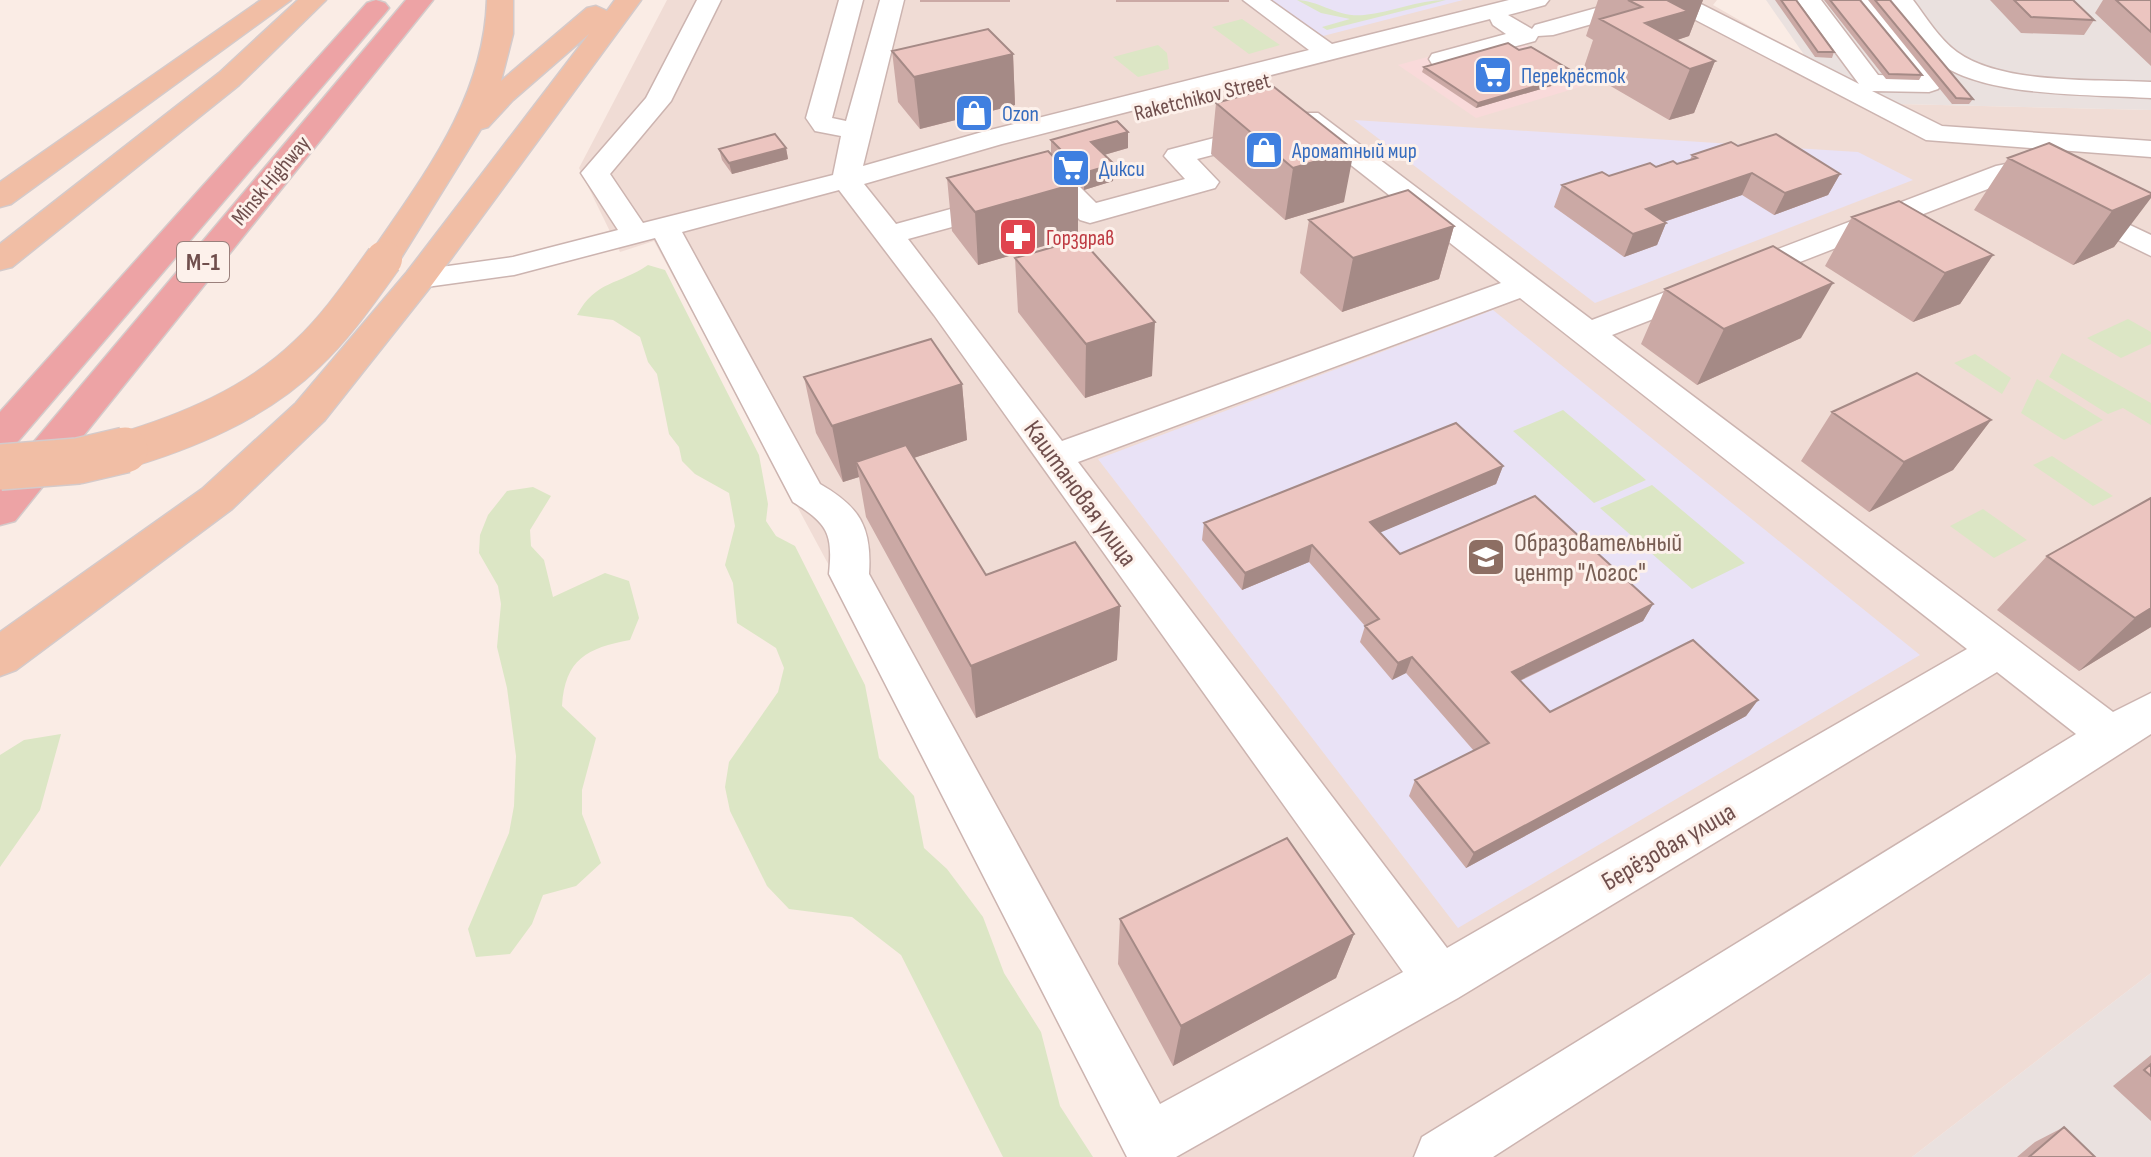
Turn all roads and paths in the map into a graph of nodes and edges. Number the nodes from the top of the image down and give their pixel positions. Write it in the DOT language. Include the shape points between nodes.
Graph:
graph roads {
  1 [pos="278,0"];
  2 [pos="313,0"];
  3 [pos="500,0"];
  4 [pos="612,0"];
  5 [pos="628,0"];
  6 [pos="709,0"];
  7 [pos="851,0"];
  8 [pos="892,0"];
  9 [pos="1255,0"];
  10 [pos="1537,0"];
  11 [pos="1553,0"];
  12 [pos="1650,0"];
  13 [pos="1675,0"];
  14 [pos="1809,0"];
  15 [pos="1862,0"];
  16 [pos="1901,0"];
  17 [pos="395,8"];
  18 [pos="1501,20"];
  19 [pos="1544,30"];
  20 [pos="1327,52"];
  21 [pos="1441,59"];
  22 [pos="1255,77"];
  23 [pos="2151,90"];
  24 [pos="1311,120"];
  25 [pos="856,131"];
  26 [pos="1936,134"];
  27 [pos="457,144"];
  28 [pos="2151,149"];
  29 [pos="846,180"];
  30 [pos="0,197"];
  31 [pos="2059,199"];
  32 [pos="651,232"];
  33 [pos="889,235"];
  34 [pos="2151,247"];
  35 [pos="0,260"];
  36 [pos="419,279"];
  37 [pos="1525,285"];
  38 [pos="1587,333"];
  39 [pos="0,437"];
  40 [pos="1055,457"];
  41 [pos="0,467"];
  42 [pos="0,510"];
  43 [pos="2000,650"];
  44 [pos="0,657"];
  45 [pos="2131,724"];
  46 [pos="1440,980"];
  47 [pos="1182,1142"];
  48 [pos="1442,1157"];
  1 -- 30 [label="main road"];
  2 -- 35 [label="main road" via="229,79"];
  3 -- 27 [label="main road" via="501,39 493,67"];
  4 -- 27 [label="main road" via="503,94"];
  5 -- 36 [label="main road"];
  6 -- 32 [label="street" via="658,101 595,173"];
  7 -- 25 [label="street" via="819,118 824,125"];
  8 -- 25 [label="street"];
  9 -- 20 [label="street"];
  10 -- 20 [label="street, Raketchikov Street"];
  11 -- 18 [label="street, Raketchikov Street" via="1538,11"];
  12 -- 19 [label="street"];
  13 -- 26 [label="street"];
  14 -- 15 [label="street" via="1871,83 1929,84"];
  16 -- 23 [label="street" via="1946,56 1965,68 2002,78"];
  17 -- 39 [label="highway, Minsk Highway / М-1"];
  17 -- 42 [label="highway, Minsk Highway / М-1"];
  18 -- 21 [label="street" via="1526,36"];
  18 -- 22 [label="street, Raketchikov Street"];
  20 -- 22 [label="street, Raketchikov Street"];
  22 -- 24 [label="street"];
  22 -- 29 [label="street, Raketchikov Street" via="908,170"];
  24 -- 33 [label="street" via="1178,156 1205,182 1090,214 1064,187 999,192 946,206"];
  24 -- 37 [label="street"];
  25 -- 29 [label="street"];
  26 -- 28 [label="street"];
  26 -- 38 [label="street" via="2020,178"];
  27 -- 41 [label="main road, bridge" via="384,259 322,339 261,390 220,414 123,450 72,462"];
  29 -- 32 [label="street, Raketchikov Street"];
  29 -- 33 [label="street, Каштановая улица"];
  31 -- 34 [label="street"];
  32 -- 36 [label="street, Raketchikov Street" via="514,266"];
  32 -- 47 [label="street" via="806,493 846,523 852,546 849,574 1149,1141"];
  33 -- 40 [label="street, Каштановая улица"];
  36 -- 44 [label="main road" via="320,400 269,453 217,499"];
  37 -- 38 [label="street"];
  37 -- 40 [label="street"];
  38 -- 43 [label="street"];
  40 -- 46 [label="street, Каштановая улица"];
  43 -- 45 [label="street"];
  43 -- 46 [label="street, Берёзовая улица"];
  45 -- 48 [label="street"];
  46 -- 47 [label="street, Берёзовая улица" via="1334,1038"];
}
